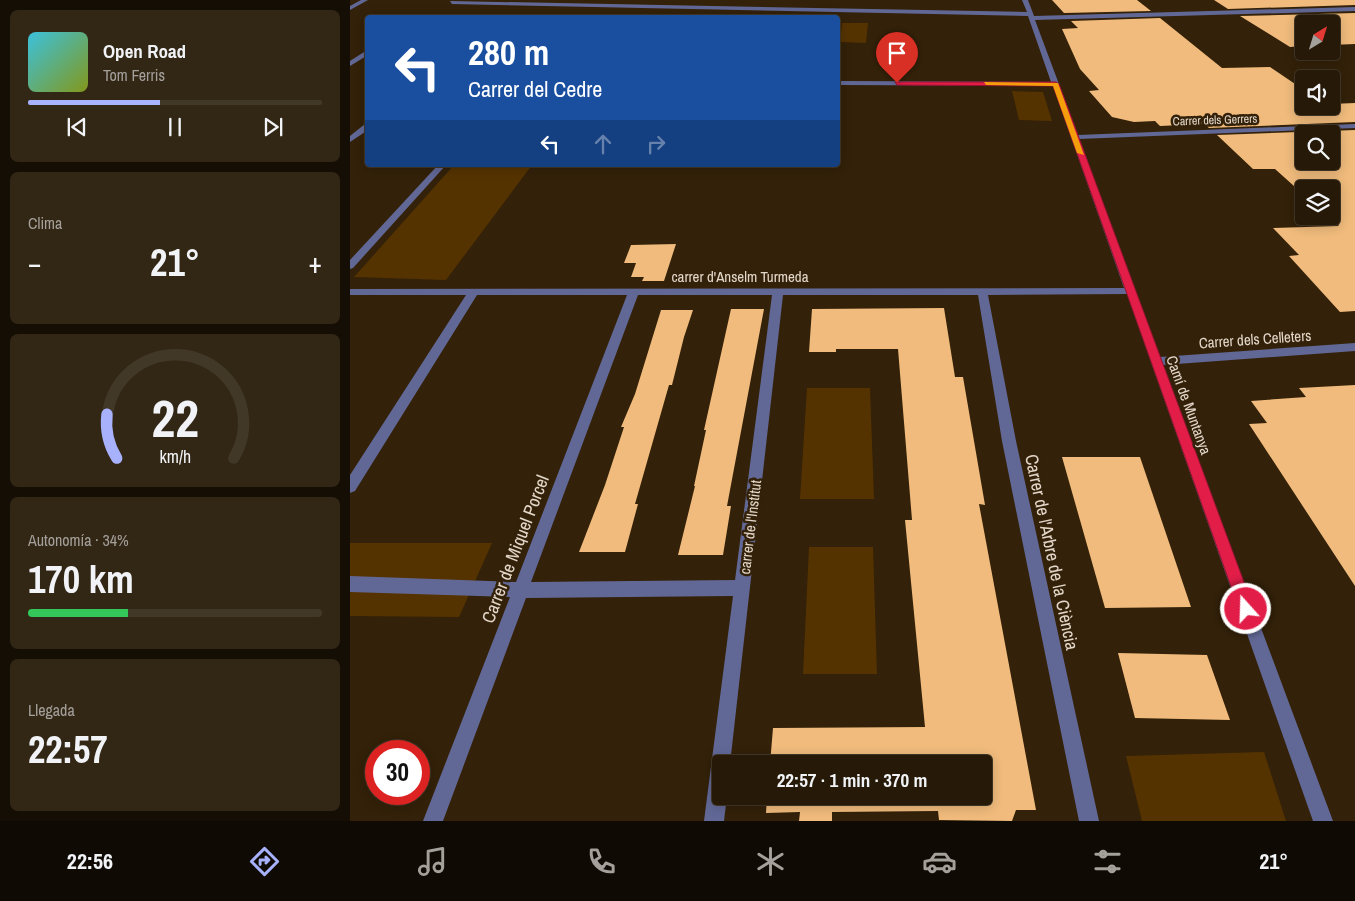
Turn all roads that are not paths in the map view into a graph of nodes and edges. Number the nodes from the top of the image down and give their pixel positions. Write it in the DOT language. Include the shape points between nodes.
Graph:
graph roads {
  1 [pos="365,0"];
  2 [pos="720,0"];
  3 [pos="1025,0"];
  4 [pos="452,2"];
  5 [pos="715,7"];
  6 [pos="350,8"];
  7 [pos="1355,9"];
  8 [pos="1031,16"];
  9 [pos="350,53"];
  10 [pos="365,53"];
  11 [pos="365,54"];
  12 [pos="350,64"];
  13 [pos="840,83"];
  14 [pos="1056,84"];
  15 [pos="1355,126"];
  16 [pos="365,128"];
  17 [pos="1075,137"];
  18 [pos="365,138"];
  19 [pos="351,139"];
  20 [pos="440,167"];
  21 [pos="350,266"];
  22 [pos="982,290"];
  23 [pos="474,291"];
  24 [pos="634,291"];
  25 [pos="778,291"];
  26 [pos="1131,291"];
  27 [pos="350,292"];
  28 [pos="1355,347"];
  29 [pos="1156,361"];
  30 [pos="350,487"];
  31 [pos="350,584"];
  32 [pos="743,588"];
  33 [pos="520,590"];
  34 [pos="722,755"];
  35 [pos="716,805"];
  36 [pos="433,821"];
  37 [pos="714,821"];
  38 [pos="1088,821"];
  39 [pos="1323,821"];
  1 -- 6 [label="street"];
  2 -- 5 [label="street"];
  3 -- 8 [label="street, Camí de Muntanya"];
  4 -- 5 [label="street"];
  5 -- 8 [label="street"];
  7 -- 8 [label="street"];
  8 -- 14 [label="street, Camí de Muntanya"];
  9 -- 10 [label="street"];
  11 -- 12 [label="street"];
  13 -- 14 [label="street"];
  14 -- 17 [label="street, Camí de Muntanya"];
  15 -- 17 [label="street, Carrer dels Gerrers"];
  16 -- 19 [label="street"];
  17 -- 26 [label="street, Camí de Muntanya"];
  18 -- 19 [label="street"];
  20 -- 21 [label="street"];
  22 -- 25 [label="street, carrer d'Anselm Turmeda"];
  22 -- 26 [label="street, carrer d'Anselm Turmeda"];
  22 -- 38 [label="street, Carrer de l'Arbre de la Ciència" via="1009,441"];
  23 -- 24 [label="street, carrer d'Anselm Turmeda"];
  23 -- 27 [label="street, carrer d'Anselm Turmeda"];
  23 -- 30 [label="street"];
  24 -- 25 [label="street, carrer d'Anselm Turmeda"];
  24 -- 33 [label="street, Carrer de Miquel Porcel"];
  25 -- 32 [label="street, carrer de l'Institut"];
  26 -- 29 [label="street, Camí de Muntanya"];
  28 -- 29 [label="street, Carrer dels Celleters"];
  29 -- 39 [label="street, Camí de Muntanya"];
  31 -- 33 [label="street"];
  32 -- 33 [label="street"];
  32 -- 34 [label="street, carrer de l'Institut"];
  33 -- 36 [label="street, Carrer de Miquel Porcel"];
  35 -- 37 [label="street, carrer de l'Institut"];
}
